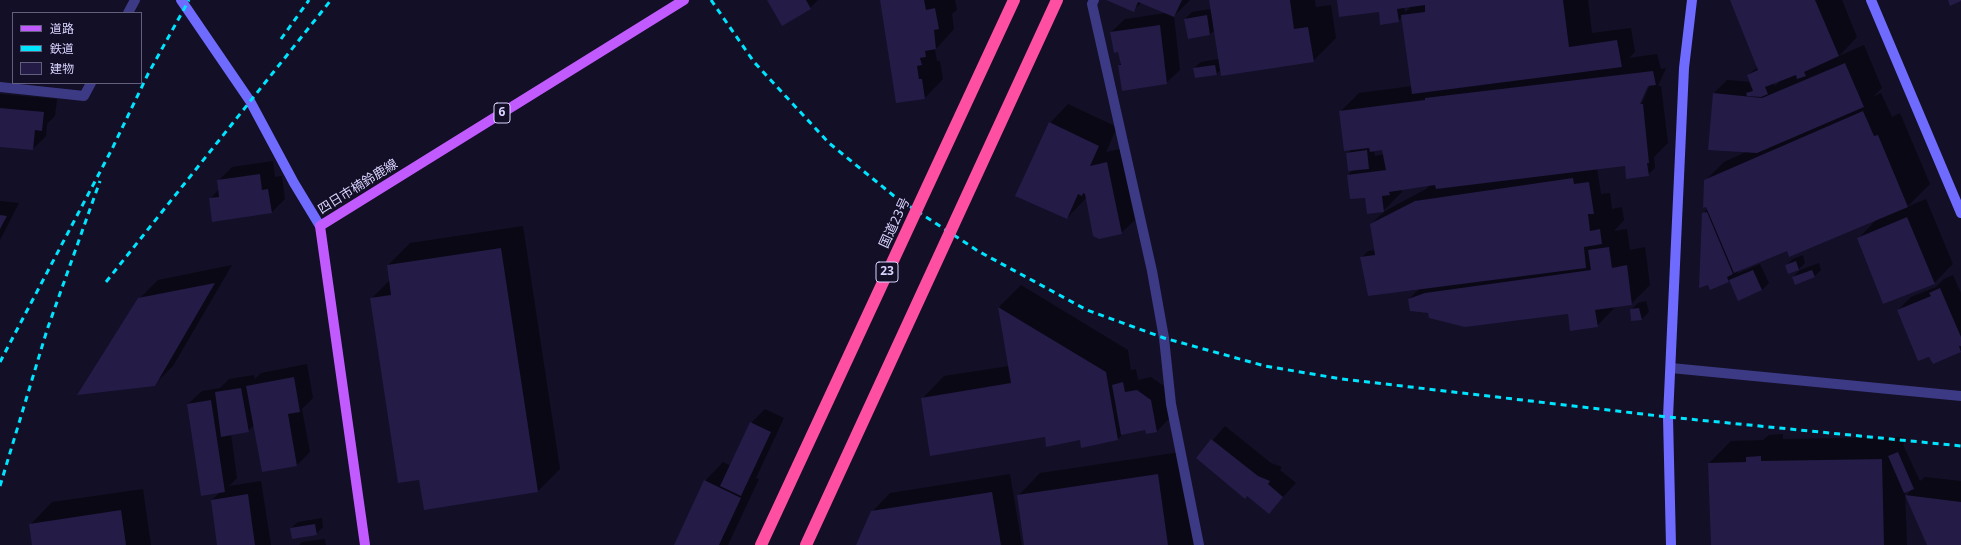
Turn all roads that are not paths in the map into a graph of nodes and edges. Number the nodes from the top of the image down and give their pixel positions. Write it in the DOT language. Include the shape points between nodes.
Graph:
graph roads {
  1 [pos="136,0"];
  2 [pos="181,0"];
  3 [pos="684,0"];
  4 [pos="1014,0"];
  5 [pos="1057,0"];
  6 [pos="1094,0"];
  7 [pos="1692,0"];
  8 [pos="1871,0"];
  9 [pos="129,12"];
  10 [pos="90,84"];
  11 [pos="0,87"];
  12 [pos="1961,213"];
  13 [pos="320,226"];
  14 [pos="1671,368"];
  15 [pos="1961,396"];
  16 [pos="365,545"];
  17 [pos="761,545"];
  18 [pos="806,545"];
  19 [pos="1199,545"];
  20 [pos="1671,545"];
  1 -- 9 [label="street"];
  2 -- 13 [label="street" via="250,101"];
  3 -- 13 [label="main road, 四日市楠鈴鹿線 / 6"];
  4 -- 17 [label="highway, 国道23号 / 23, bridge"];
  5 -- 18 [label="highway, bridge"];
  6 -- 19 [label="street" via="1092,4 1152,271 1164,338 1171,404"];
  7 -- 14 [label="street" via="1684,68"];
  8 -- 12 [label="street"];
  10 -- 11 [label="street" via="84,96"];
  13 -- 16 [label="main road, 四日市楠鈴鹿線"];
  14 -- 15 [label="street"];
  14 -- 20 [label="street" via="1668,418"];
}
